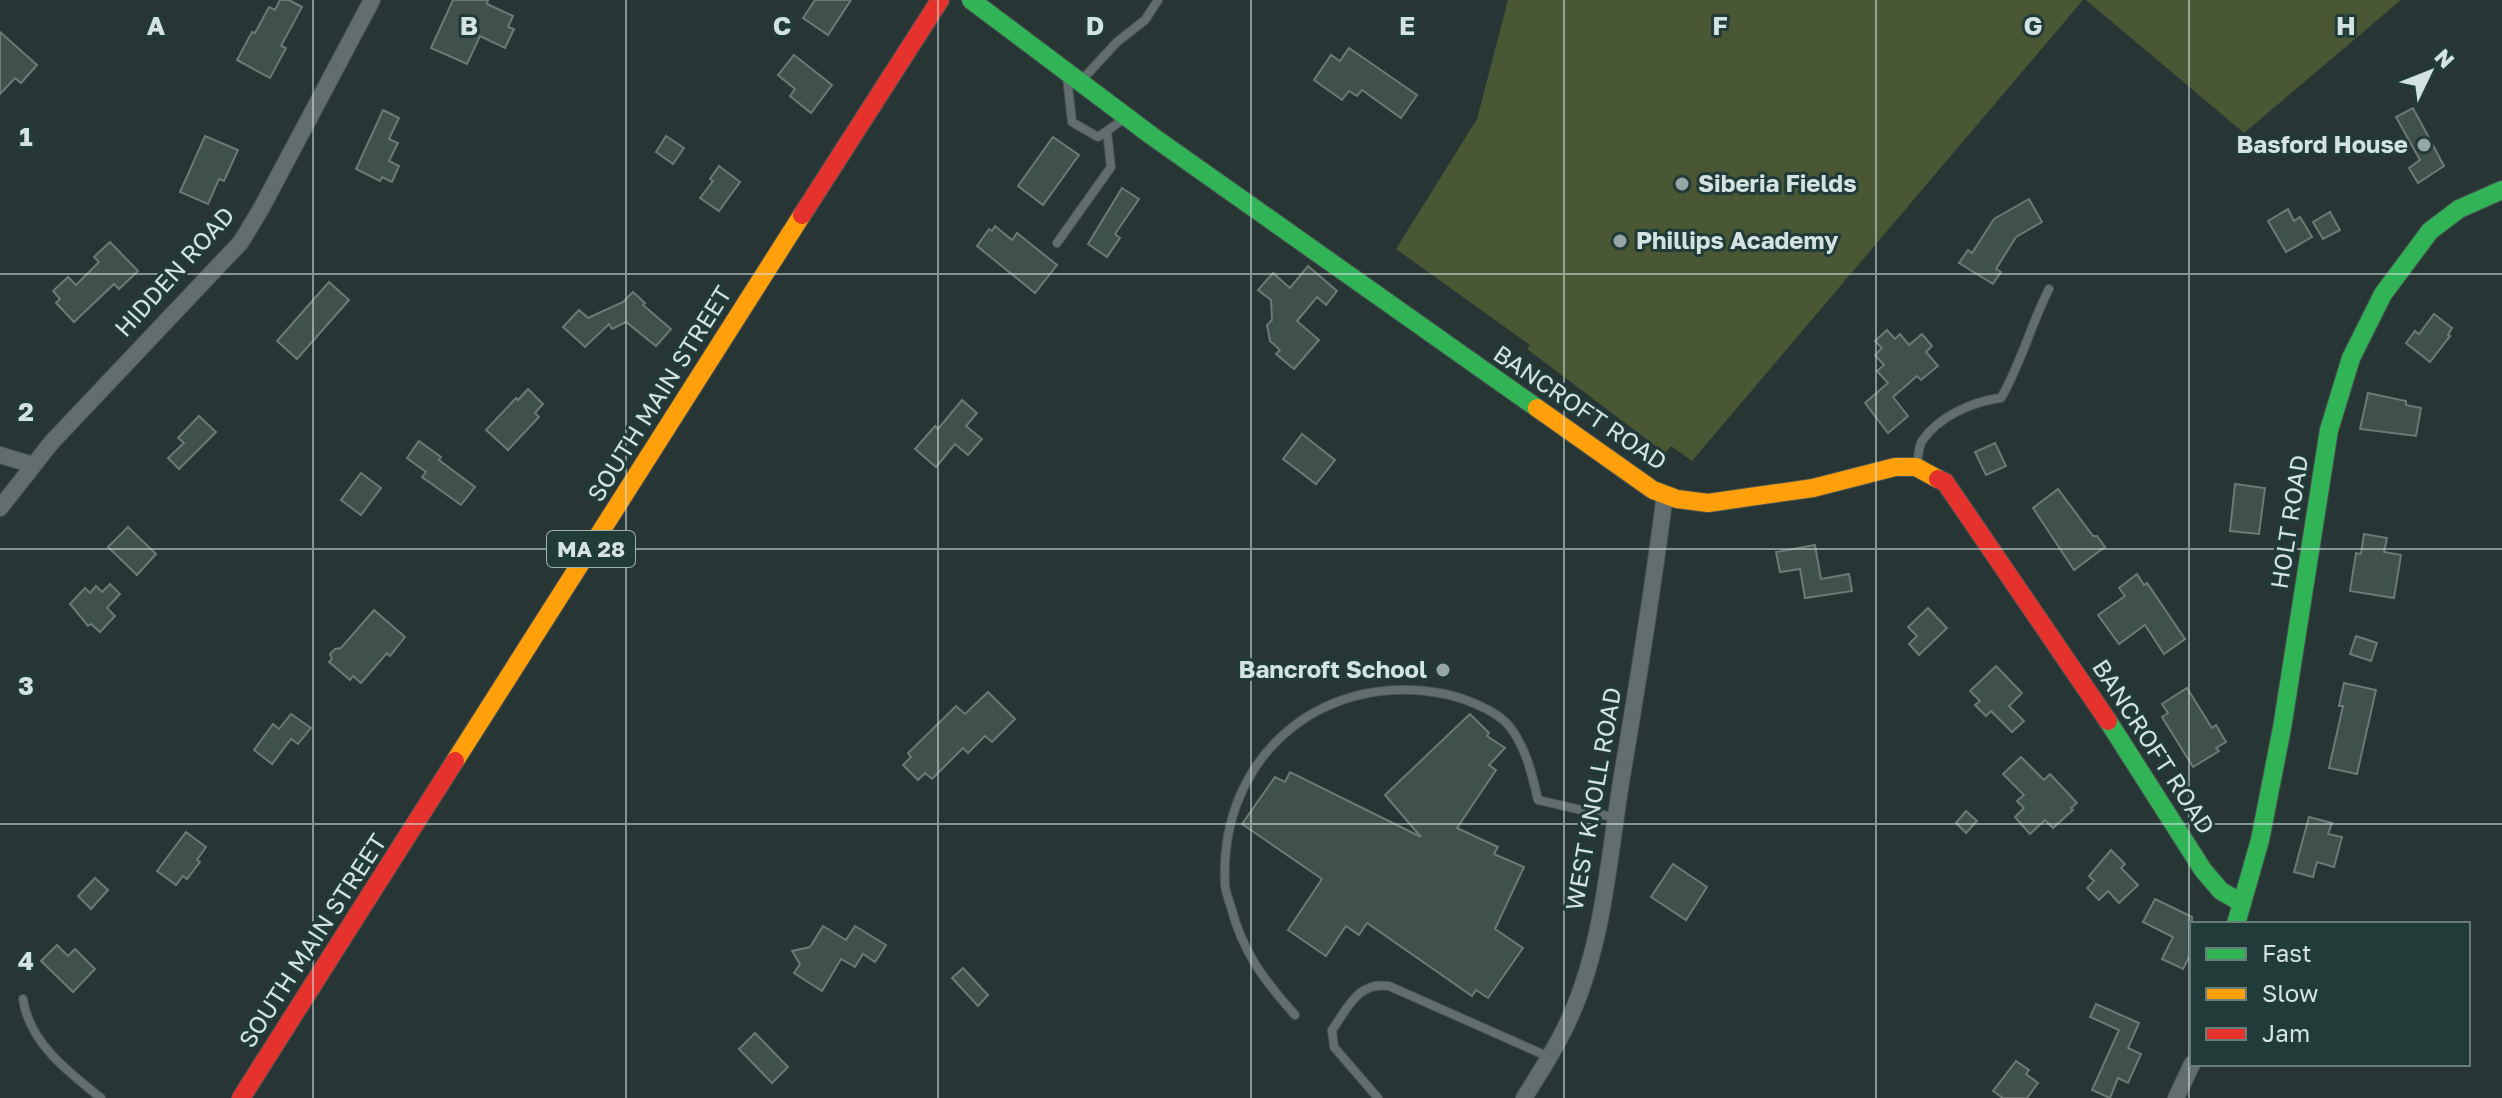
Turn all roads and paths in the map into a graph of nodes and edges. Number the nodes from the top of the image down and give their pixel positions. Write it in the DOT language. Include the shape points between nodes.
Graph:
graph roads {
  1 [pos="372,0"];
  2 [pos="940,0"];
  3 [pos="971,0"];
  4 [pos="1158,0"];
  5 [pos="1073,77"];
  6 [pos="1126,117"];
  7 [pos="1107,131"];
  8 [pos="2502,190"];
  9 [pos="1057,243"];
  10 [pos="2049,289"];
  11 [pos="0,455"];
  12 [pos="33,465"];
  13 [pos="1916,467"];
  14 [pos="1665,494"];
  15 [pos="0,508"];
  16 [pos="1616,818"];
  17 [pos="2242,903"];
  18 [pos="2237,922"];
  19 [pos="23,999"];
  20 [pos="1295,1015"];
  21 [pos="1549,1058"];
  22 [pos="2191,1066"];
  23 [pos="101,1098"];
  24 [pos="241,1098"];
  25 [pos="1378,1098"];
  26 [pos="1524,1098"];
  27 [pos="2176,1098"];
  1 -- 12 [label="street, HIDDEN ROAD" via="241,242"];
  2 -- 24 [label="street, SOUTH MAIN STREET / MA 28"];
  3 -- 5 [label="street, BANCROFT ROAD"];
  4 -- 5 [label="lane" via="1145,20"];
  5 -- 6 [label="street, BANCROFT ROAD"];
  5 -- 7 [label="lane" via="1072,122 1098,137"];
  6 -- 7 [label="lane"];
  6 -- 14 [label="street, BANCROFT ROAD" via="1583,442"];
  7 -- 9 [label="lane" via="1111,167"];
  8 -- 17 [label="street, HOLT ROAD" via="2435,226 2409,258 2377,299 2339,392 2279,742"];
  10 -- 13 [label="lane" via="2001,398 1982,400 1948,417 1921,443"];
  11 -- 12 [label="street"];
  12 -- 15 [label="street, HIDDEN ROAD"];
  13 -- 14 [label="street, BANCROFT ROAD" via="1708,503"];
  13 -- 17 [label="street, BANCROFT ROAD" via="1945,482 2082,680 2203,870 2221,891"];
  14 -- 16 [label="street, WEST KNOLL ROAD"];
  16 -- 20 [label="lane" via="1538,800 1528,759 1508,724 1466,698 1415,689 1359,693 1294,726 1270,746 1243,785 1228,831 1225,886 1248,955"];
  16 -- 21 [label="street, WEST KNOLL ROAD" via="1590,958"];
  17 -- 18 [label="street, HOLT ROAD"];
  19 -- 23 [label="lane" via="25,1017 38,1038"];
  21 -- 25 [label="lane" via="1374,983 1360,992 1332,1030 1334,1047"];
  21 -- 26 [label="street, WEST KNOLL ROAD"];
  22 -- 27 [label="street"];
}
